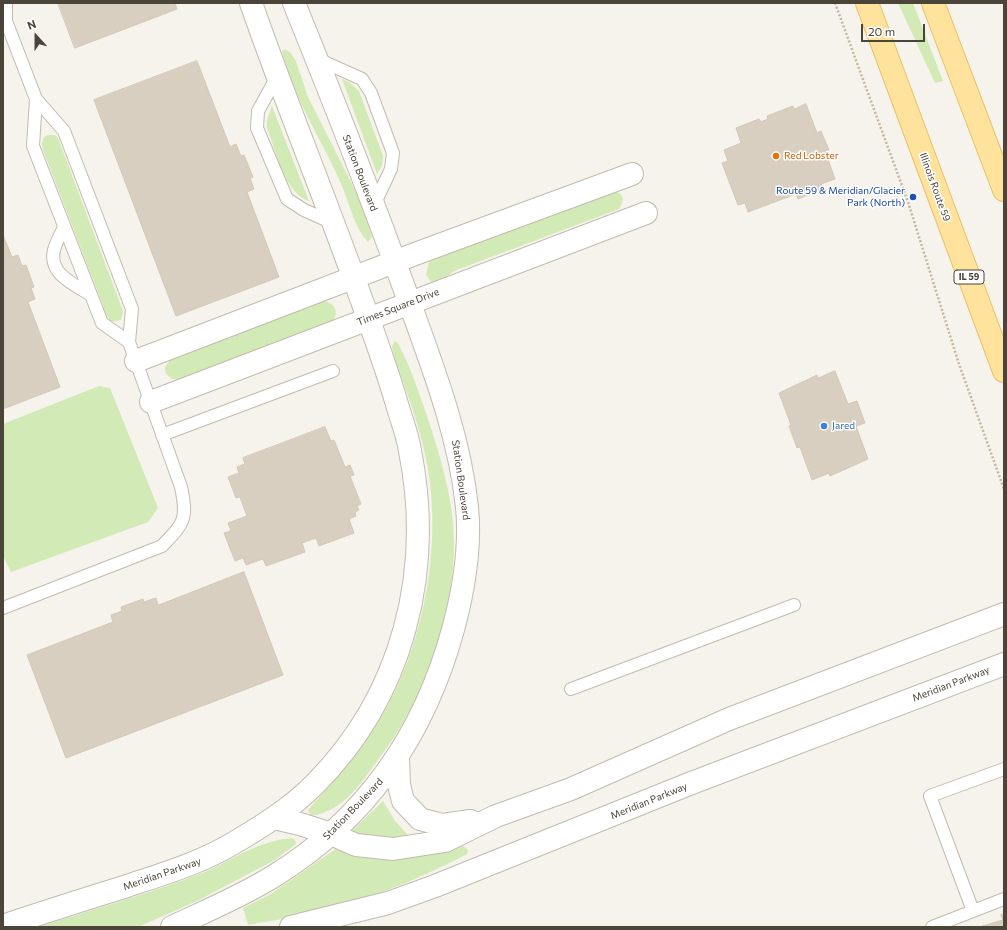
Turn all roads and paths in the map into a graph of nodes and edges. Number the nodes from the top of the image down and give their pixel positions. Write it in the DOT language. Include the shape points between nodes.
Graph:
graph roads {
  1 [pos="6,3"];
  2 [pos="251,3"];
  3 [pos="294,3"];
  4 [pos="835,3"];
  5 [pos="867,3"];
  6 [pos="933,3"];
  7 [pos="316,59"];
  8 [pos="278,75"];
  9 [pos="36,99"];
  10 [pos="632,174"];
  11 [pos="1004,190"];
  12 [pos="373,206"];
  13 [pos="646,213"];
  14 [pos="333,223"];
  15 [pos="64,226"];
  16 [pos="395,262"];
  17 [pos="353,277"];
  18 [pos="91,295"];
  19 [pos="409,302"];
  20 [pos="368,318"];
  21 [pos="132,352"];
  22 [pos="333,371"];
  23 [pos="1004,371"];
  24 [pos="151,402"];
  25 [pos="162,435"];
  26 [pos="1004,489"];
  27 [pos="794,605"];
  28 [pos="3,608"];
  29 [pos="1004,614"];
  30 [pos="1004,664"];
  31 [pos="571,689"];
  32 [pos="398,757"];
  33 [pos="1004,769"];
  34 [pos="496,816"];
  35 [pos="274,818"];
  36 [pos="331,834"];
  37 [pos="1004,899"];
  38 [pos="973,911"];
  39 [pos="3,926"];
  40 [pos="172,927"];
  41 [pos="291,927"];
  42 [pos="932,927"];
  1 -- 9 [label="lane" via="6,21"];
  2 -- 8 [label="street"];
  3 -- 7 [label="street, Station Boulevard"];
  4 -- 26 [label="path" via="908,202 959,364"];
  5 -- 23 [label="main road, Illinois Route 59 / IL 59"];
  6 -- 11 [label="main road"];
  7 -- 12 [label="street, Station Boulevard"];
  7 -- 12 [label="lane" via="362,79 371,93 393,153 391,169"];
  8 -- 14 [label="street"];
  8 -- 14 [label="lane" via="258,111 258,128 287,199"];
  9 -- 15 [label="lane" via="33,146"];
  9 -- 21 [label="lane" via="64,132 132,309"];
  10 -- 16 [label="street"];
  12 -- 16 [label="street, Station Boulevard"];
  13 -- 19 [label="street, Times Square Drive"];
  14 -- 17 [label="street"];
  15 -- 18 [label="lane"];
  15 -- 18 [label="lane" via="53,250 54,266 60,275"];
  16 -- 17 [label="street"];
  16 -- 19 [label="street, Station Boulevard"];
  17 -- 20 [label="street"];
  17 -- 21 [label="street"];
  18 -- 21 [label="lane" via="102,323"];
  19 -- 20 [label="street, Times Square Drive"];
  19 -- 32 [label="street, Station Boulevard" via="436,375 456,441 467,509 467,545 463,594 446,657 423,713"];
  20 -- 24 [label="street, Times Square Drive"];
  20 -- 35 [label="street" via="390,380 410,450 418,514 418,561 411,606 398,655 376,702 346,746 314,785"];
  21 -- 24 [label="lane"];
  22 -- 25 [label="lane"];
  24 -- 25 [label="lane"];
  25 -- 28 [label="lane" via="186,509 180,528 162,546"];
  27 -- 31 [label="lane"];
  29 -- 34 [label="street" via="729,719 570,789"];
  30 -- 41 [label="street, Meridian Parkway" via="689,784 435,886 388,903"];
  32 -- 34 [label="street" via="399,784 403,801 420,819 442,825"];
  32 -- 36 [label="street, Station Boulevard" via="374,790"];
  33 -- 38 [label="lane" via="930,796"];
  34 -- 36 [label="street" via="445,841 393,849 356,844"];
  35 -- 36 [label="street"];
  35 -- 39 [label="street, Meridian Parkway" via="230,846 198,862"];
  36 -- 40 [label="street, Station Boulevard" via="274,876"];
  37 -- 38 [label="lane"];
  38 -- 42 [label="lane"];
}
